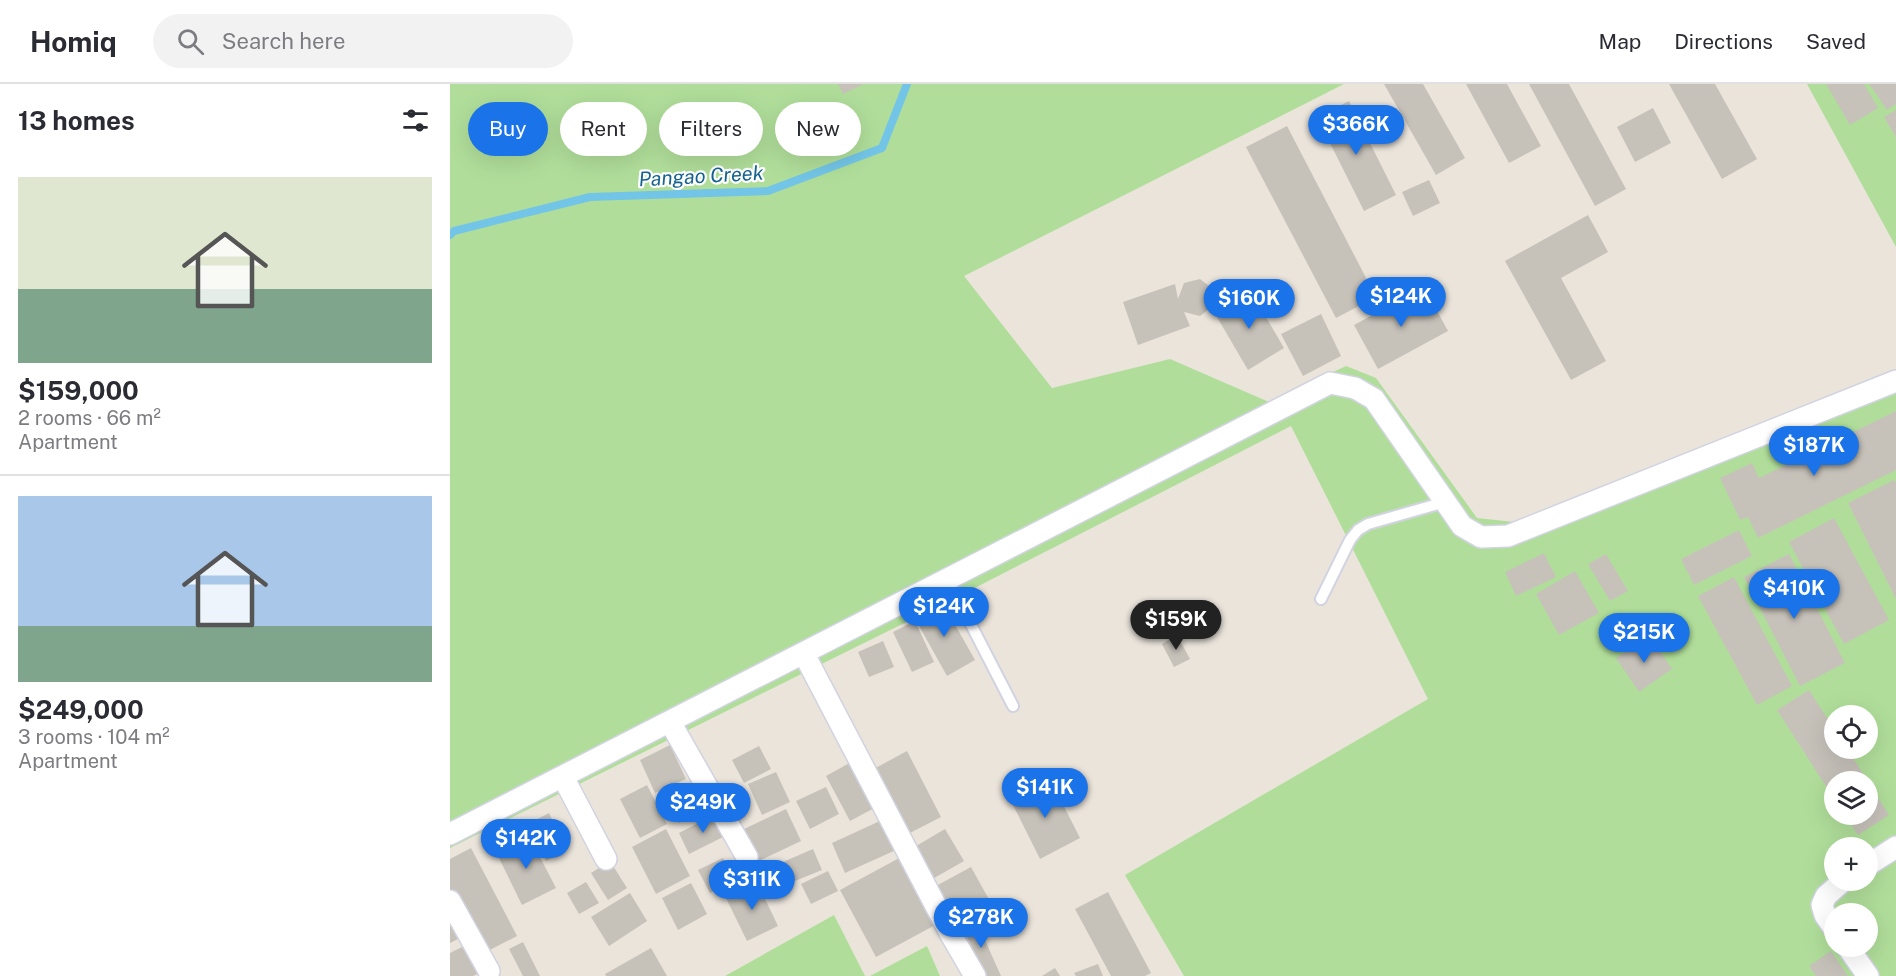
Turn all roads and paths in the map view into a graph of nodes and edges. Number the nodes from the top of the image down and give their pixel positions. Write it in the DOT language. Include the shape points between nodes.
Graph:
graph roads {
  1 [pos="1896,381"];
  2 [pos="1445,502"];
  3 [pos="947,578"];
  4 [pos="1322,599"];
  5 [pos="804,654"];
  6 [pos="1014,706"];
  7 [pos="670,722"];
  8 [pos="563,777"];
  9 [pos="450,834"];
  10 [pos="1896,847"];
  11 [pos="747,857"];
  12 [pos="606,859"];
  13 [pos="1878,859"];
  14 [pos="1832,891"];
  15 [pos="450,900"];
  16 [pos="1824,911"];
  17 [pos="1855,957"];
  18 [pos="489,970"];
  19 [pos="975,976"];
  20 [pos="1868,976"];
  1 -- 2 [label="street" via="1508,536 1481,537 1462,526"];
  2 -- 3 [label="street" via="1374,399 1355,388 1330,383"];
  2 -- 4 [label="lane" via="1358,530"];
  3 -- 5 [label="street"];
  3 -- 6 [label="lane"];
  5 -- 7 [label="street"];
  5 -- 19 [label="street"];
  7 -- 8 [label="street"];
  7 -- 11 [label="street"];
  8 -- 9 [label="street"];
  8 -- 12 [label="street"];
  10 -- 13 [label="street"];
  14 -- 16 [label="street" via="1822,904"];
  15 -- 18 [label="street"];
  17 -- 20 [label="street"];
}
